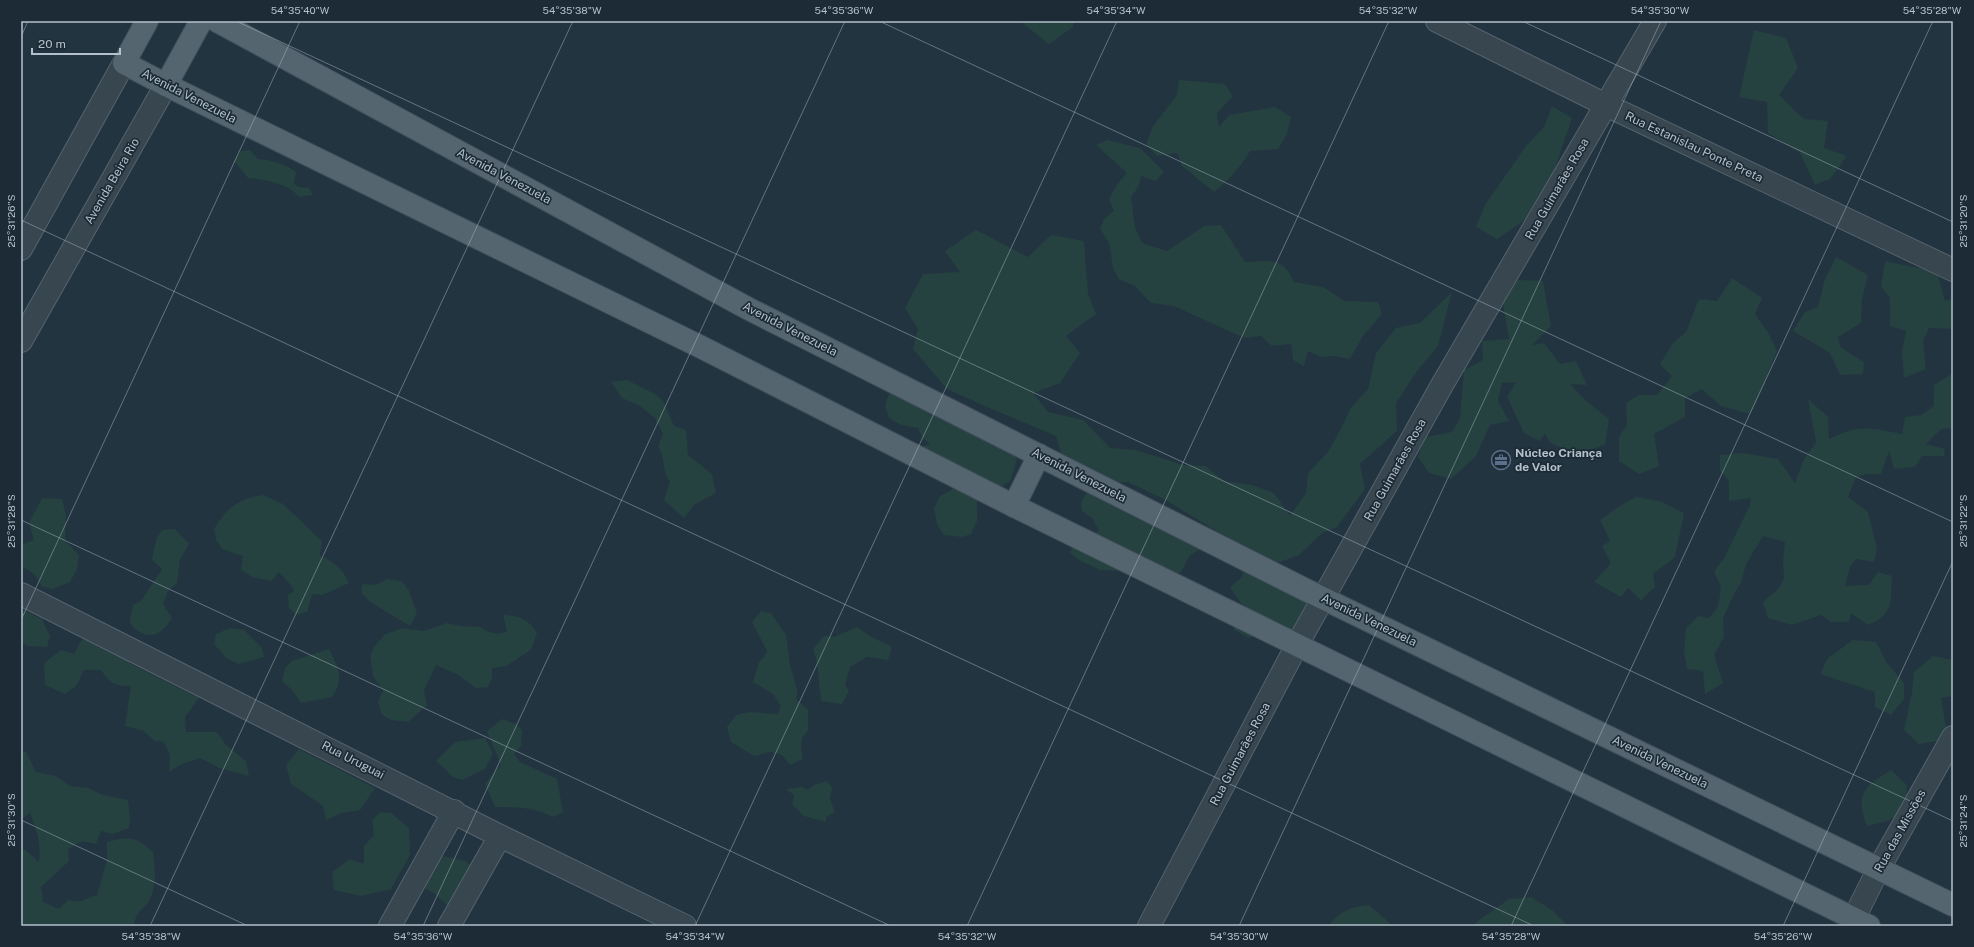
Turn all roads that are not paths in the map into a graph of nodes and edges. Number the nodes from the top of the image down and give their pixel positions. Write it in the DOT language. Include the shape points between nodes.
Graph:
graph roads {
  1 [pos="147,21"];
  2 [pos="201,21"];
  3 [pos="217,21"];
  4 [pos="1437,21"];
  5 [pos="1655,21"];
  6 [pos="124,63"];
  7 [pos="166,85"];
  8 [pos="1606,105"];
  9 [pos="21,249"];
  10 [pos="1953,270"];
  11 [pos="21,341"];
  12 [pos="1039,455"];
  13 [pos="1014,506"];
  14 [pos="21,594"];
  15 [pos="1324,598"];
  16 [pos="1297,645"];
  17 [pos="1953,737"];
  18 [pos="454,811"];
  19 [pos="500,836"];
  20 [pos="1880,868"];
  21 [pos="1953,905"];
  22 [pos="1857,924"];
  23 [pos="390,926"];
  24 [pos="449,926"];
  25 [pos="685,926"];
  26 [pos="1149,926"];
  1 -- 6 [label="main road"];
  2 -- 7 [label="main road, Avenida Beira Rio"];
  3 -- 12 [label="main road, Avenida Venezuela" via="749,309"];
  4 -- 8 [label="street, Rua Estanislau Ponte Preta"];
  5 -- 8 [label="street, Rua Guimarães Rosa"];
  6 -- 7 [label="main road, Avenida Venezuela"];
  6 -- 9 [label="street"];
  7 -- 11 [label="street, Avenida Beira Rio"];
  7 -- 13 [label="main road, Avenida Venezuela" via="701,347"];
  8 -- 10 [label="street, Rua Estanislau Ponte Preta"];
  8 -- 15 [label="street, Rua Guimarães Rosa" via="1442,386"];
  12 -- 13 [label="main road"];
  12 -- 15 [label="main road, Avenida Venezuela"];
  13 -- 16 [label="main road, Avenida Venezuela"];
  14 -- 18 [label="street, Rua Uruguai"];
  15 -- 16 [label="street, Rua Guimarães Rosa"];
  15 -- 20 [label="main road, Avenida Venezuela"];
  16 -- 22 [label="main road, Avenida Venezuela"];
  16 -- 26 [label="street, Rua Guimarães Rosa"];
  17 -- 20 [label="street, Rua das Missões"];
  18 -- 19 [label="street, Rua Uruguai"];
  18 -- 23 [label="street"];
  19 -- 24 [label="street"];
  19 -- 25 [label="street, Rua Uruguai"];
  20 -- 21 [label="main road, Avenida Venezuela"];
  20 -- 22 [label="street, Rua das Missões"];
}
